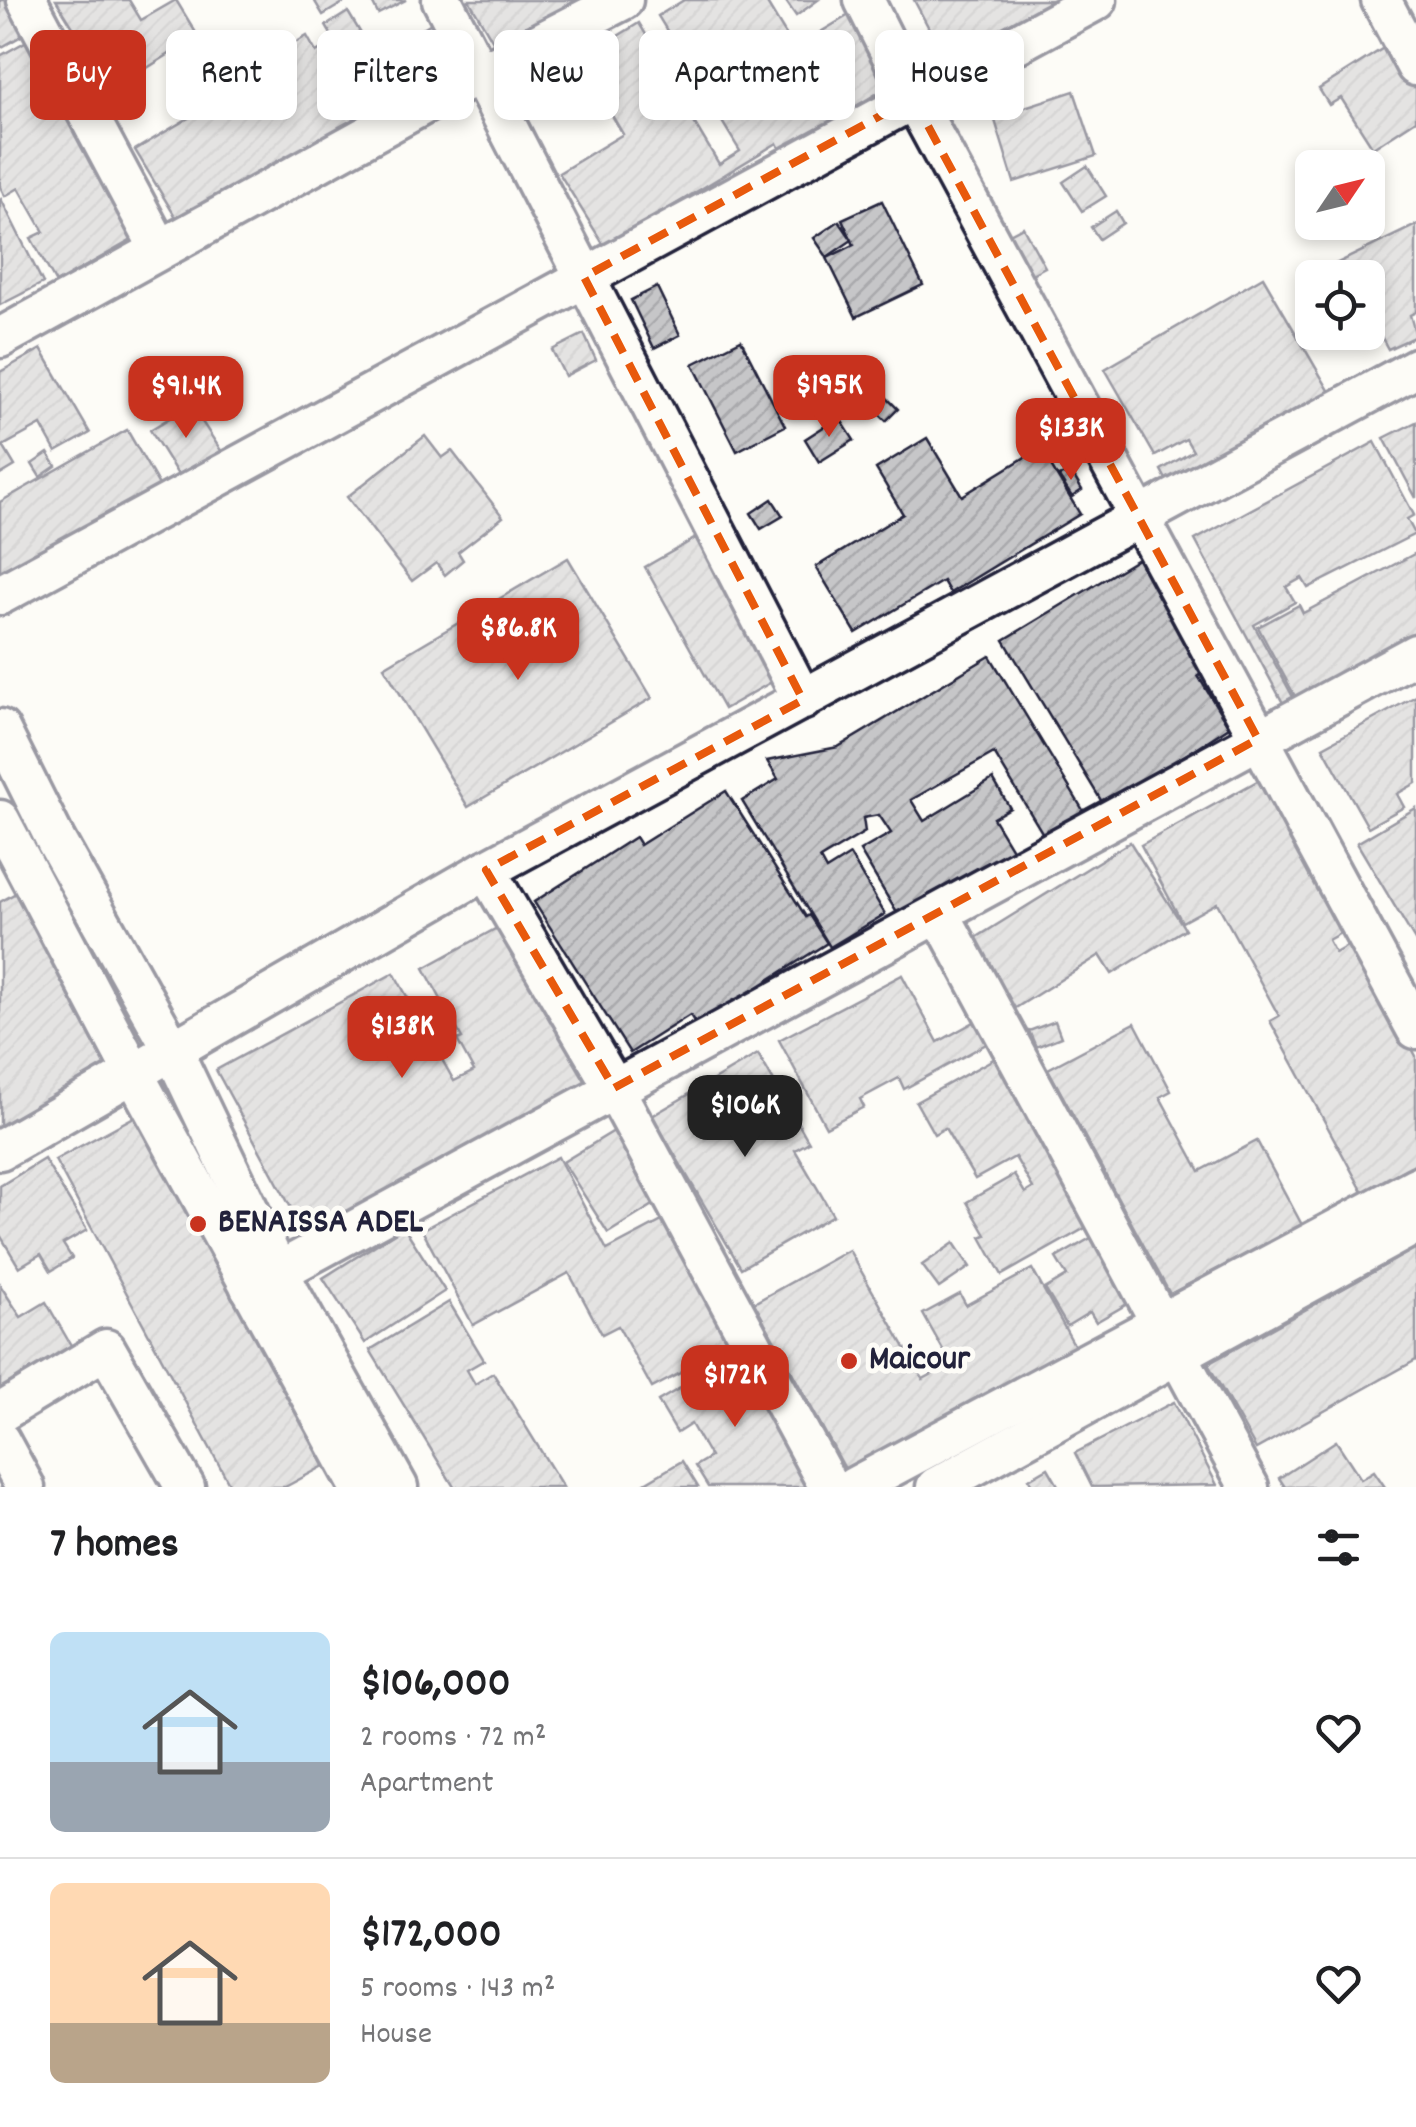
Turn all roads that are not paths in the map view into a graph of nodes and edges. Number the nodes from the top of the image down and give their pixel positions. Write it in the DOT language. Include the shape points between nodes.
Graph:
graph roads {
  1 [pos="27,0"];
  2 [pos="442,0"];
  3 [pos="623,0"];
  4 [pos="864,0"];
  5 [pos="1097,0"];
  6 [pos="1381,0"];
  7 [pos="879,30"];
  8 [pos="1024,39"];
  9 [pos="1416,66"];
  10 [pos="481,73"];
  11 [pos="875,119"];
  12 [pos="926,120"];
  13 [pos="159,248"];
  14 [pos="584,277"];
  15 [pos="0,338"];
  16 [pos="1416,368"];
  17 [pos="1140,520"];
  18 [pos="0,595"];
  19 [pos="1416,654"];
  20 [pos="803,700"];
  21 [pos="0,729"];
  22 [pos="1258,739"];
  23 [pos="0,820"];
  24 [pos="56,840"];
  25 [pos="12,868"];
  26 [pos="486,870"];
  27 [pos="940,914"];
  28 [pos="1416,1030"];
  29 [pos="172,1049"];
  30 [pos="134,1074"];
  31 [pos="614,1088"];
  32 [pos="0,1150"];
  33 [pos="1416,1186"];
  34 [pos="1416,1224"];
  35 [pos="264,1279"];
  36 [pos="1170,1340"];
  37 [pos="0,1413"];
  38 [pos="0,1441"];
  39 [pos="366,1479"];
  40 [pos="26,1487"];
  41 [pos="185,1487"];
  42 [pos="828,1487"];
  43 [pos="854,1487"];
  44 [pos="936,1487"];
  45 [pos="1249,1487"];
  1 -- 13 [label="street"];
  2 -- 10 [label="street"];
  3 -- 10 [label="street"];
  4 -- 7 [label="street"];
  5 -- 8 [label="street"];
  6 -- 9 [label="street"];
  10 -- 13 [label="street"];
  10 -- 14 [label="street"];
  11 -- 14 [label="street"];
  12 -- 17 [label="street"];
  13 -- 15 [label="street"];
  14 -- 18 [label="street"];
  14 -- 20 [label="street"];
  16 -- 17 [label="street"];
  17 -- 20 [label="street"];
  17 -- 22 [label="street"];
  19 -- 22 [label="street"];
  20 -- 26 [label="street"];
  21 -- 24 [label="street"];
  22 -- 27 [label="street"];
  22 -- 28 [label="street"];
  23 -- 25 [label="street"];
  24 -- 25 [label="street"];
  24 -- 29 [label="street"];
  25 -- 30 [label="street"];
  26 -- 29 [label="street"];
  26 -- 31 [label="street"];
  27 -- 31 [label="street"];
  27 -- 36 [label="street"];
  29 -- 30 [label="street"];
  29 -- 35 [label="street"];
  30 -- 32 [label="street"];
  30 -- 35 [label="street"];
  31 -- 35 [label="street"];
  31 -- 42 [label="street"];
  33 -- 36 [label="street"];
  34 -- 36 [label="street"];
  35 -- 39 [label="street"];
  36 -- 43 [label="street"];
  36 -- 44 [label="street"];
  36 -- 45 [label="street"];
  37 -- 41 [label="street" via="106,1349"];
  38 -- 40 [label="street"];
}
